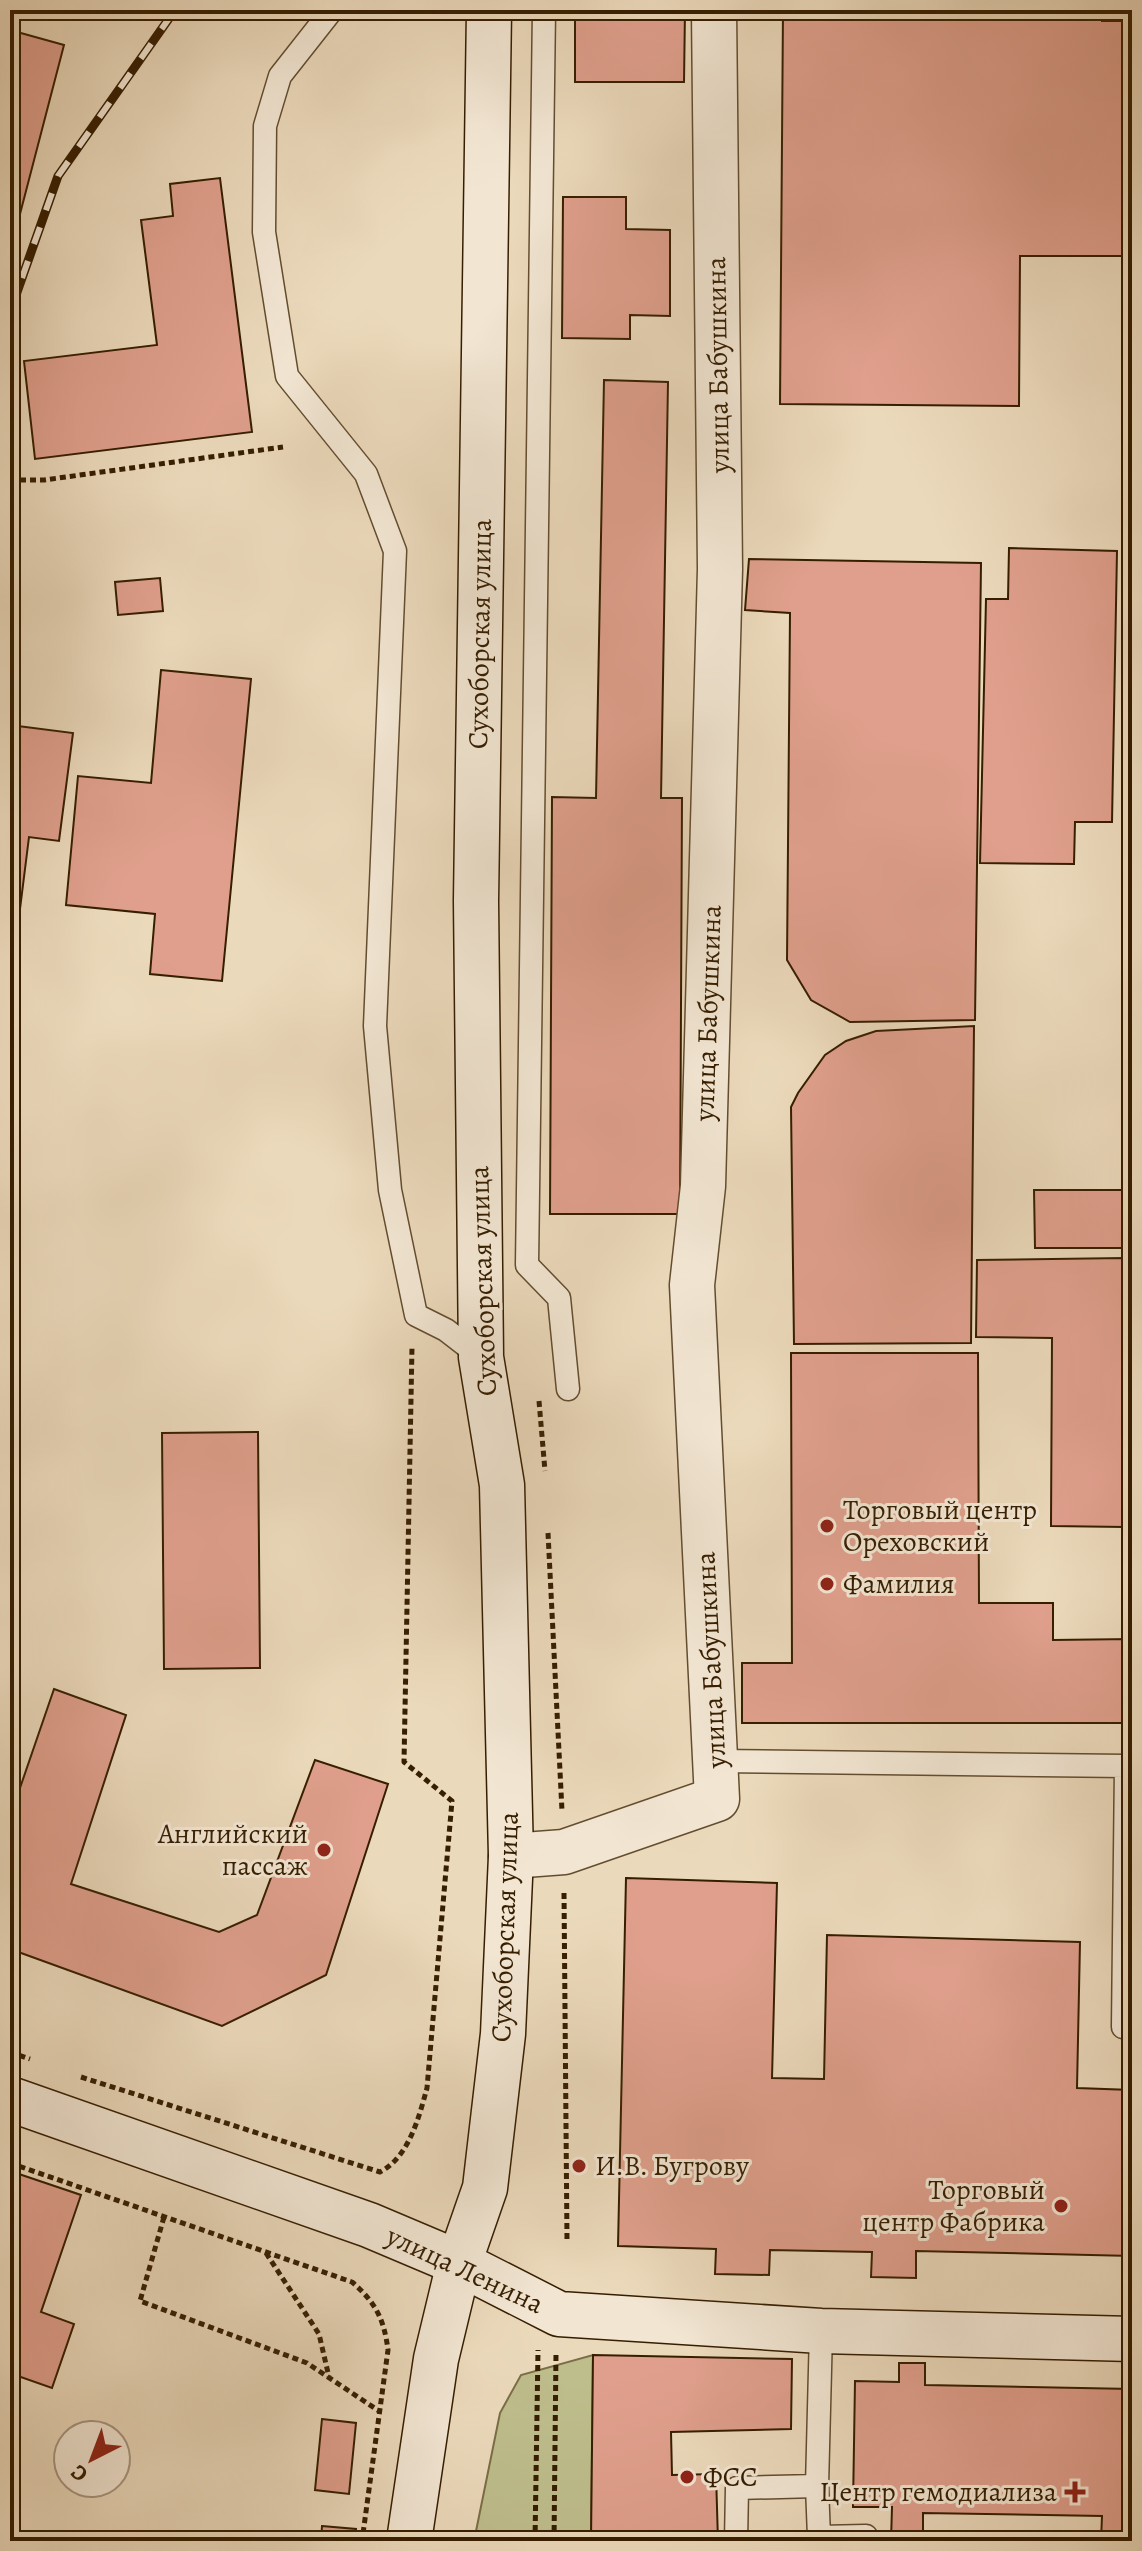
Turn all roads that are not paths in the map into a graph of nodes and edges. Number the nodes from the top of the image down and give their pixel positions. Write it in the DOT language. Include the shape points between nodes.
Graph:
graph roads {
  1 [pos="332,10"];
  2 [pos="489,10"];
  3 [pos="544,10"];
  4 [pos="714,10"];
  5 [pos="481,1357"];
  6 [pos="568,1389"];
  7 [pos="717,1761"];
  8 [pos="511,1856"];
  9 [pos="1123,2027"];
  10 [pos="10,2099"];
  11 [pos="459,2263"];
  12 [pos="821,2331"];
  13 [pos="1132,2339"];
  14 [pos="817,2486"];
  15 [pos="409,2541"];
  16 [pos="736,2541"];
  17 [pos="866,2541"];
  1 -- 5 [label="lane" via="280,76 265,126 264,232 287,376 366,474 395,551 375,1026 390,1190 416,1315"];
  2 -- 5 [label="main road, Сухоборская улица" via="476,901"];
  3 -- 6 [label="lane" via="527,1265 559,1298"];
  4 -- 7 [label="main road, улица Бабушкина" via="720,569 703,1186 692,1285"];
  5 -- 8 [label="main road, Сухоборская улица" via="502,1485"];
  7 -- 8 [label="main road, улица Бабушкина" via="717,1799 564,1852"];
  7 -- 9 [label="lane" via="1126,1766"];
  8 -- 11 [label="main road, Сухоборская улица" via="503,2034 485,2188"];
  10 -- 11 [label="main road, улица Ленина" via="354,2220"];
  11 -- 12 [label="main road, улица Ленина" via="565,2333"];
  11 -- 15 [label="main road, Сухоборская улица" via="436,2359"];
  12 -- 13 [label="main road, улица Ленина"];
  12 -- 14 [label="lane"];
  14 -- 16 [label="lane" via="737,2488"];
  14 -- 17 [label="lane" via="819,2537 866,2536"];
}
